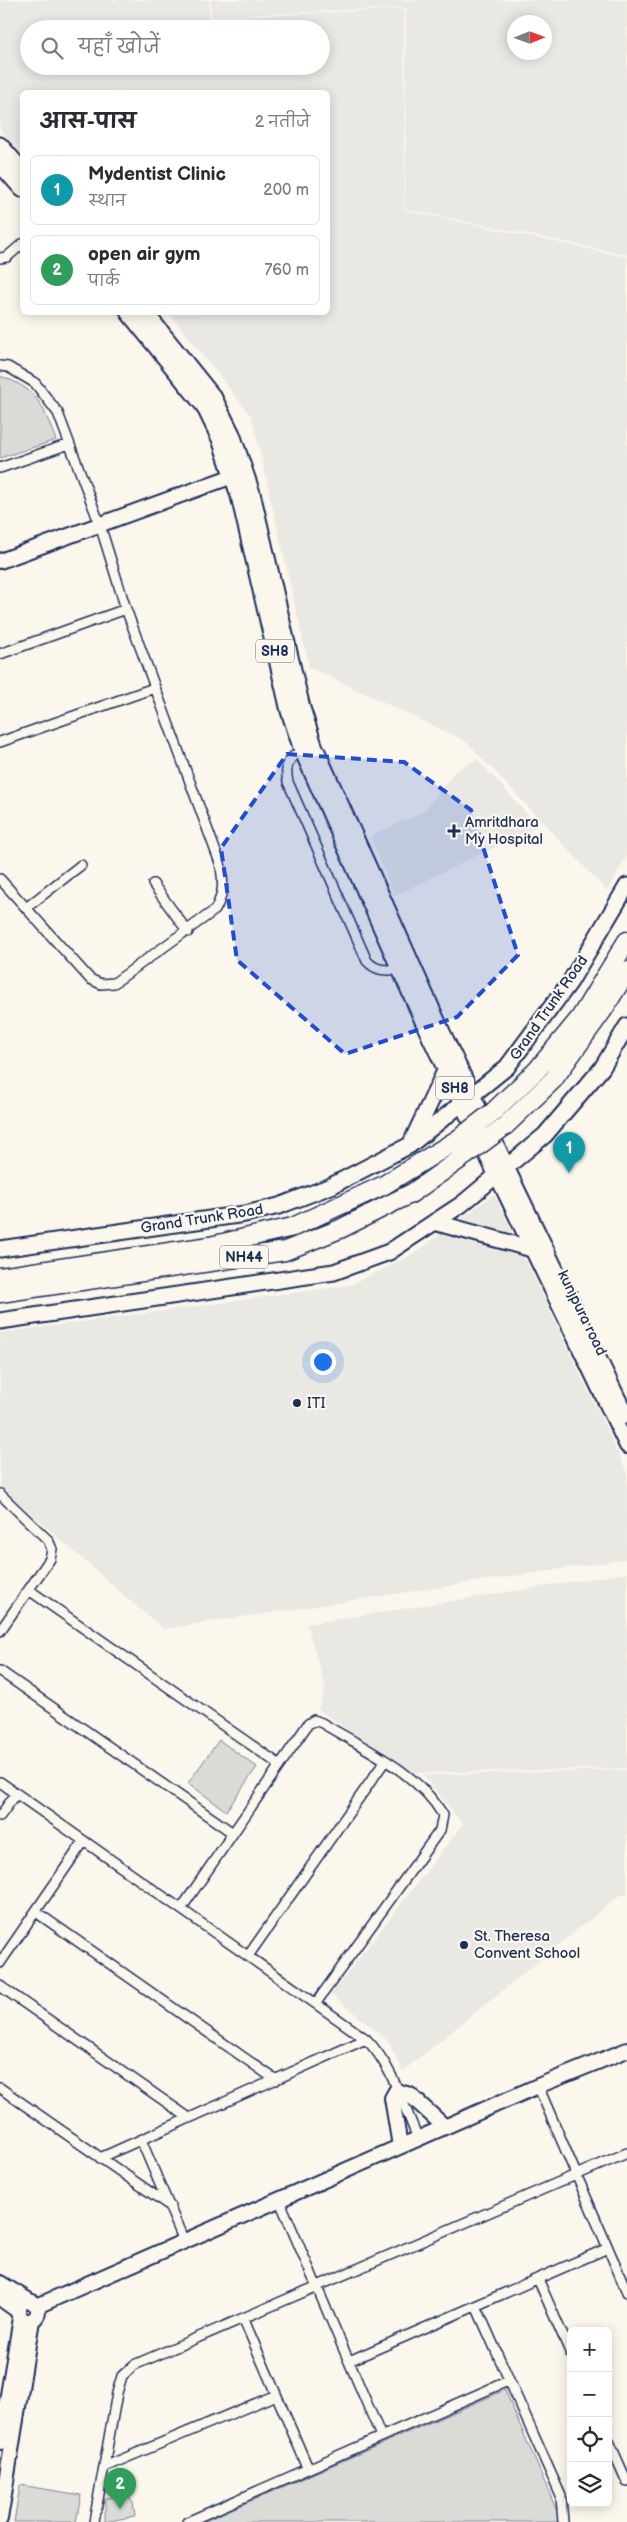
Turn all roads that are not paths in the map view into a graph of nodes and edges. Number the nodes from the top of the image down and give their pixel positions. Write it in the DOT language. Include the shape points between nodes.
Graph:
graph roads {
  1 [pos="0,145"];
  2 [pos="0,164"];
  3 [pos="20,168"];
  4 [pos="20,187"];
  5 [pos="20,246"];
  6 [pos="0,258"];
  7 [pos="130,315"];
  8 [pos="147,315"];
  9 [pos="0,366"];
  10 [pos="69,444"];
  11 [pos="0,468"];
  12 [pos="240,474"];
  13 [pos="100,525"];
  14 [pos="0,561"];
  15 [pos="126,609"];
  16 [pos="0,654"];
  17 [pos="154,688"];
  18 [pos="0,742"];
  19 [pos="308,748"];
  20 [pos="81,865"];
  21 [pos="0,878"];
  22 [pos="153,884"];
  23 [pos="627,886"];
  24 [pos="26,908"];
  25 [pos="188,932"];
  26 [pos="627,941"];
  27 [pos="400,970"];
  28 [pos="627,971"];
  29 [pos="627,1026"];
  30 [pos="446,1069"];
  31 [pos="468,1100"];
  32 [pos="410,1145"];
  33 [pos="502,1172"];
  34 [pos="434,1222"];
  35 [pos="537,1246"];
  36 [pos="0,1249"];
  37 [pos="0,1276"];
  38 [pos="0,1293"];
  39 [pos="0,1322"];
  40 [pos="601,1377"];
  41 [pos="626,1412"];
  42 [pos="627,1446"];
  43 [pos="0,1494"];
  44 [pos="29,1590"];
  45 [pos="0,1631"];
  46 [pos="0,1671"];
  47 [pos="385,1761"];
  48 [pos="280,1765"];
  49 [pos="0,1782"];
  50 [pos="16,1794"];
  51 [pos="0,1816"];
  52 [pos="233,1833"];
  53 [pos="84,1841"];
  54 [pos="181,1909"];
  55 [pos="36,1912"];
  56 [pos="248,1956"];
  57 [pos="0,1963"];
  58 [pos="0,1986"];
  59 [pos="316,2003"];
  60 [pos="366,2040"];
  61 [pos="627,2050"];
  62 [pos="276,2080"];
  63 [pos="538,2086"];
  64 [pos="0,2088"];
  65 [pos="396,2091"];
  66 [pos="190,2118"];
  67 [pos="445,2127"];
  68 [pos="418,2138"];
  69 [pos="140,2140"];
  70 [pos="400,2146"];
  71 [pos="627,2153"];
  72 [pos="100,2158"];
  73 [pos="576,2174"];
  74 [pos="279,2200"];
  75 [pos="170,2206"];
  76 [pos="184,2241"];
  77 [pos="608,2248"];
  78 [pos="538,2279"];
  79 [pos="0,2283"];
  80 [pos="317,2288"];
  81 [pos="627,2292"];
  82 [pos="0,2298"];
  83 [pos="32,2303"];
  84 [pos="476,2306"];
  85 [pos="24,2316"];
  86 [pos="244,2320"];
  87 [pos="567,2345"];
  88 [pos="349,2361"];
  89 [pos="508,2381"];
  90 [pos="276,2395"];
  91 [pos="381,2436"];
  92 [pos="0,2442"];
  93 [pos="612,2448"];
  94 [pos="104,2467"];
  95 [pos="308,2468"];
  96 [pos="627,2482"];
  97 [pos="0,2520"];
  98 [pos="94,2522"];
  99 [pos="187,2522"];
  100 [pos="564,2522"];
  1 -- 3 [label="main road"];
  2 -- 4 [label="main road"];
  5 -- 6 [label="street" via="7,257"];
  7 -- 12 [label="main road, SH8" via="204,406"];
  8 -- 12 [label="main road, SH8" via="214,398 232,434"];
  9 -- 10 [label="street" via="8,367 35,383 58,413"];
  10 -- 11 [label="street"];
  10 -- 13 [label="street"];
  12 -- 13 [label="street"];
  12 -- 19 [label="main road, SH8" via="302,708"];
  13 -- 14 [label="street"];
  13 -- 15 [label="street"];
  15 -- 16 [label="street"];
  15 -- 17 [label="street"];
  17 -- 18 [label="street"];
  17 -- 25 [label="street" via="224,879 222,896 215,910"];
  19 -- 27 [label="main road, SH8"];
  19 -- 27 [label="street" via="292,756 287,764 288,782 367,962 373,968"];
  19 -- 31 [label="main road, SH8"];
  20 -- 24 [label="street"];
  21 -- 24 [label="street"];
  22 -- 25 [label="street"];
  23 -- 31 [label="main road, Grand Trunk Road" via="570,982 507,1067"];
  24 -- 25 [label="street" via="90,980 101,984 114,983"];
  26 -- 37 [label="highway, NH44, bridge" via="580,1018 538,1070 457,1140 384,1185 293,1227 210,1246"];
  27 -- 30 [label="main road, SH8"];
  28 -- 38 [label="highway, NH44, bridge" via="553,1080 505,1126 412,1193 340,1230 285,1250"];
  29 -- 33 [label="main road" via="602,1068 545,1135"];
  30 -- 31 [label="main road, SH8"];
  30 -- 32 [label="main road"];
  31 -- 32 [label="main road, Grand Trunk Road"];
  31 -- 33 [label="main road, SH8"];
  32 -- 36 [label="main road, Grand Trunk Road" via="331,1186 279,1206 245,1214"];
  33 -- 34 [label="main road"];
  33 -- 35 [label="street, kunjpura road"];
  34 -- 35 [label="main road"];
  34 -- 39 [label="main road" via="389,1252 334,1272"];
  35 -- 40 [label="street, kunjpura road"];
  40 -- 41 [label="street, kunjpura road"];
  40 -- 42 [label="street, kunjpura road"];
  43 -- 44 [label="street" via="48,1540 52,1548 50,1559"];
  44 -- 45 [label="street"];
  44 -- 48 [label="street"];
  46 -- 52 [label="street"];
  47 -- 48 [label="street" via="314,1720"];
  47 -- 56 [label="street"];
  47 -- 59 [label="street" via="435,1801 443,1815 440,1830"];
  48 -- 52 [label="street"];
  49 -- 50 [label="street"];
  50 -- 51 [label="street"];
  50 -- 53 [label="street"];
  52 -- 54 [label="street"];
  53 -- 54 [label="street"];
  53 -- 55 [label="street"];
  54 -- 56 [label="street"];
  55 -- 57 [label="street"];
  55 -- 62 [label="street"];
  56 -- 59 [label="street"];
  58 -- 66 [label="street"];
  59 -- 60 [label="street"];
  60 -- 62 [label="street"];
  60 -- 65 [label="street" via="386,2065"];
  61 -- 63 [label="street"];
  62 -- 66 [label="street"];
  63 -- 67 [label="street"];
  63 -- 73 [label="street"];
  64 -- 72 [label="street"];
  65 -- 67 [label="street" via="410,2095"];
  65 -- 68 [label="street"];
  65 -- 70 [label="street" via="392,2098"];
  66 -- 69 [label="street"];
  67 -- 68 [label="street"];
  68 -- 70 [label="street"];
  69 -- 72 [label="street"];
  69 -- 75 [label="street"];
  70 -- 74 [label="street"];
  71 -- 73 [label="street"];
  72 -- 75 [label="street"];
  73 -- 77 [label="street"];
  73 -- 80 [label="street"];
  74 -- 76 [label="street"];
  74 -- 80 [label="street"];
  75 -- 76 [label="street"];
  76 -- 83 [label="street"];
  77 -- 78 [label="street"];
  77 -- 81 [label="street"];
  78 -- 84 [label="street"];
  78 -- 87 [label="street"];
  79 -- 83 [label="street"];
  80 -- 86 [label="street"];
  80 -- 88 [label="street"];
  82 -- 85 [label="street"];
  83 -- 85 [label="street" via="21,2304"];
  84 -- 88 [label="street"];
  84 -- 89 [label="street"];
  85 -- 92 [label="street"];
  85 -- 97 [label="street"];
  86 -- 90 [label="street"];
  86 -- 94 [label="street" via="134,2365 122,2376 116,2393"];
  88 -- 91 [label="street"];
  89 -- 91 [label="street"];
  89 -- 100 [label="street" via="561,2496"];
  90 -- 94 [label="street"];
  90 -- 95 [label="street"];
  91 -- 95 [label="street"];
  93 -- 96 [label="street"];
  94 -- 98 [label="street"];
  95 -- 99 [label="street"];
}
